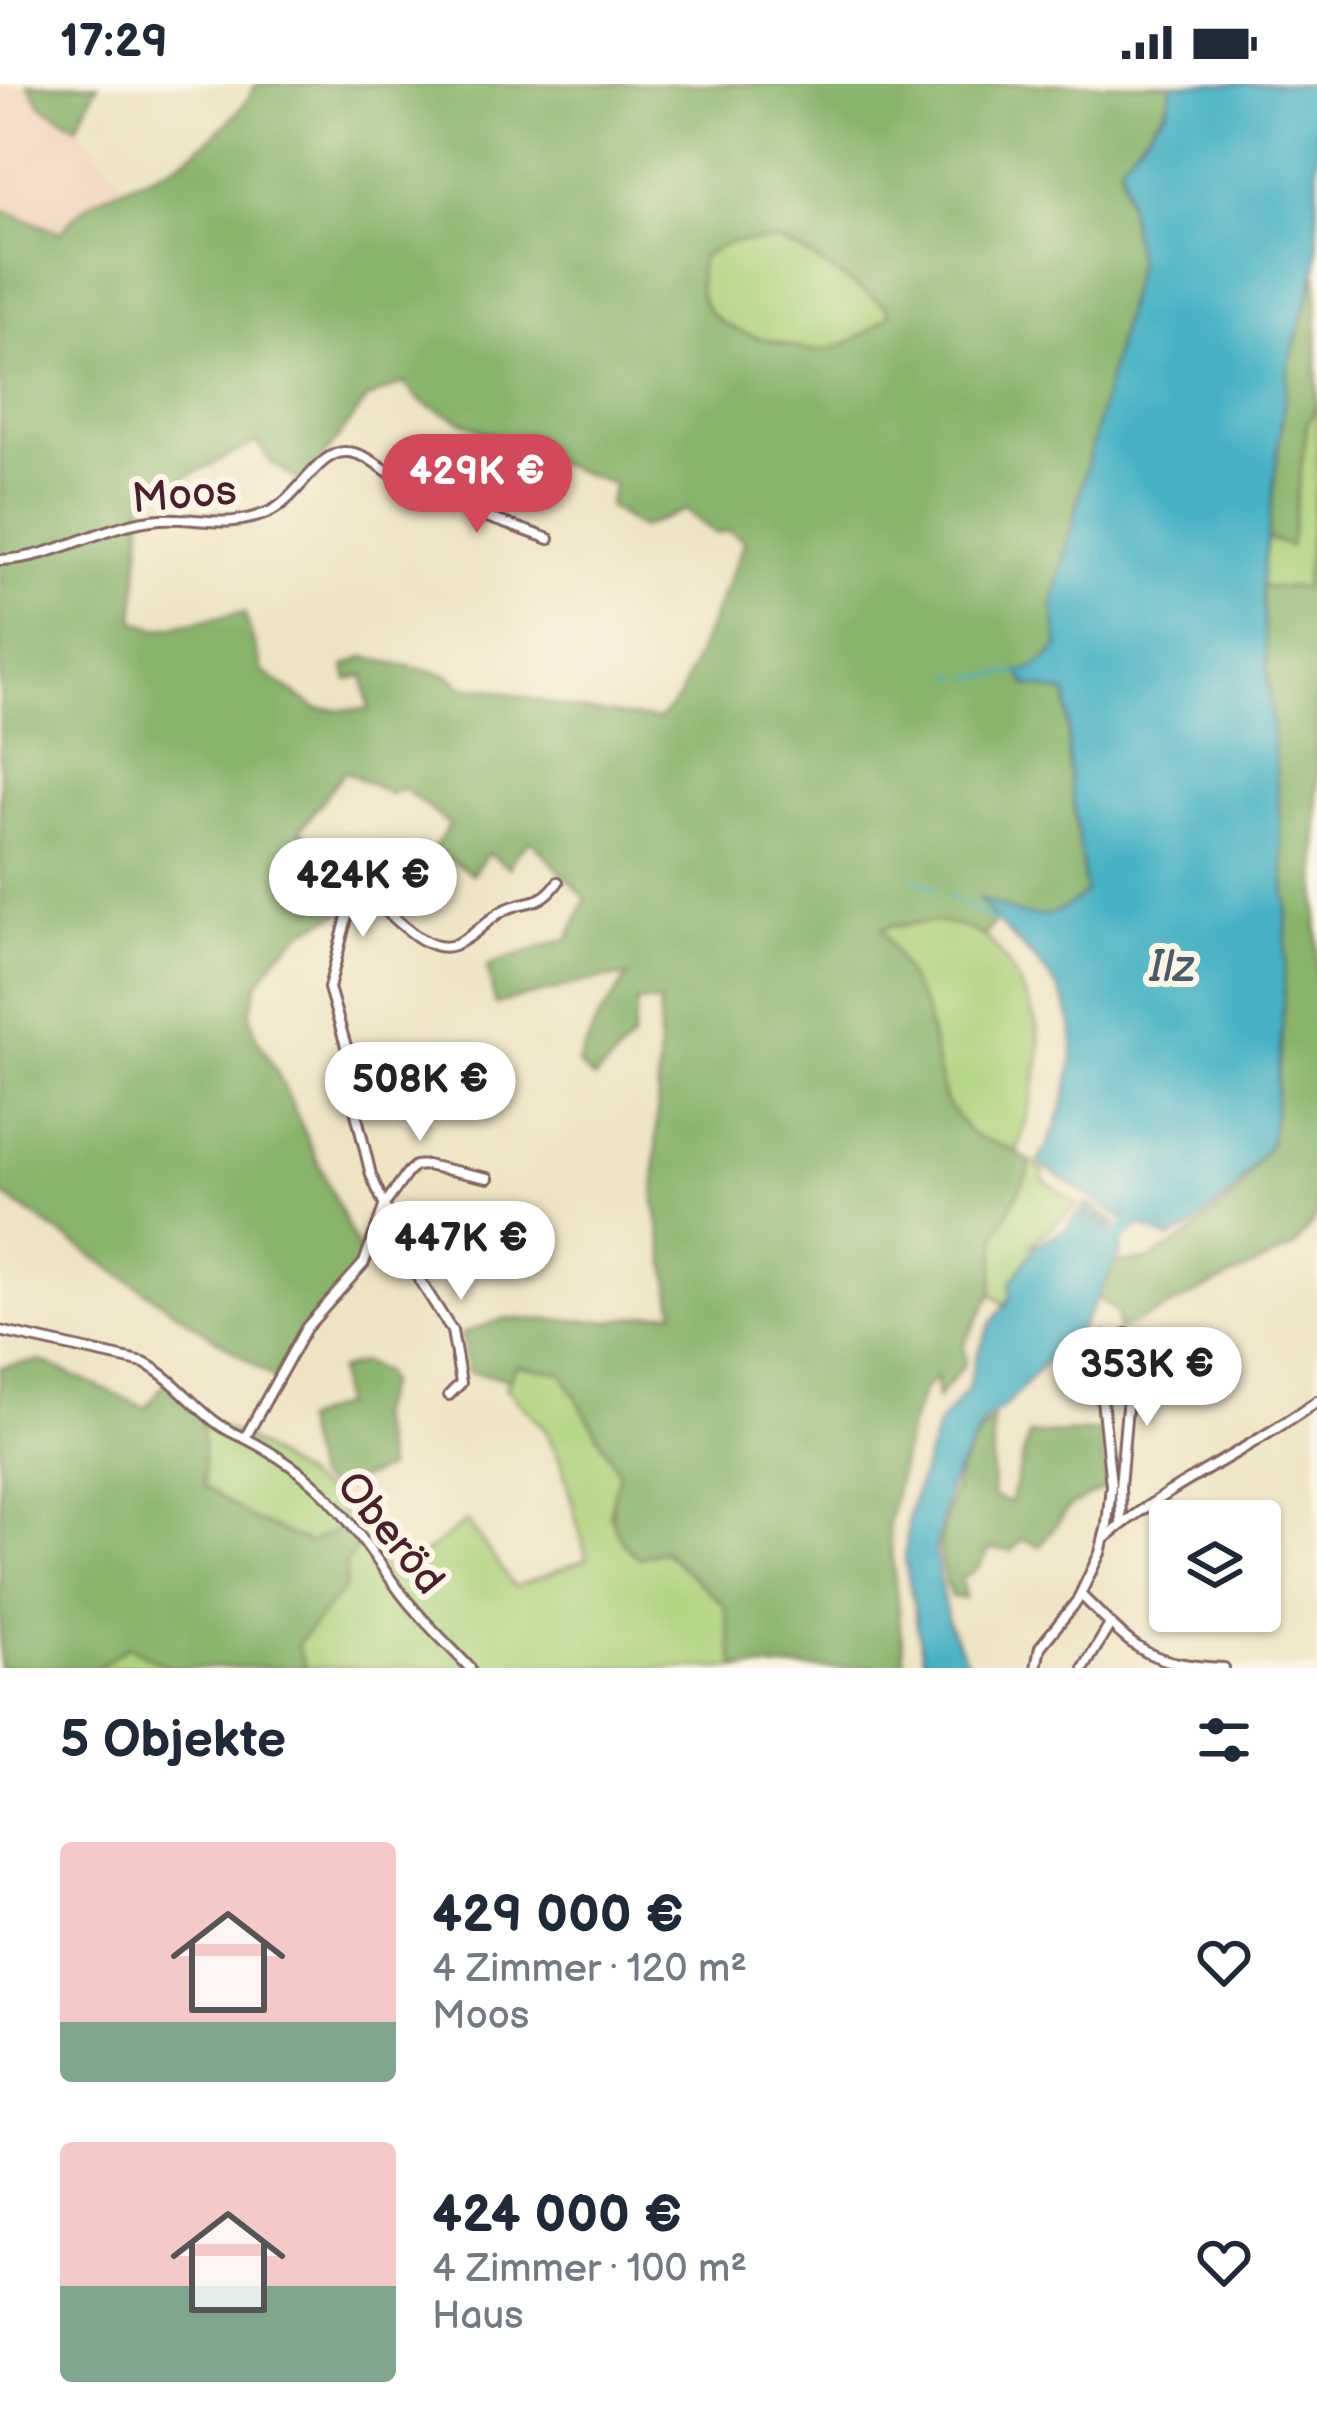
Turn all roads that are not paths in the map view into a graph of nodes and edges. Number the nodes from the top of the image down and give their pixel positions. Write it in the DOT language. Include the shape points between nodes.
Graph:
graph roads {
  1 [pos="549,539"];
  2 [pos="0,560"];
  3 [pos="557,882"];
  4 [pos="488,1178"];
  5 [pos="386,1204"];
  6 [pos="0,1330"];
  7 [pos="1126,1334"];
  8 [pos="1105,1337"];
  9 [pos="449,1395"];
  10 [pos="1317,1401"];
  11 [pos="245,1438"];
  12 [pos="1121,1522"];
  13 [pos="1104,1539"];
  14 [pos="1081,1594"];
  15 [pos="1109,1626"];
  16 [pos="470,1668"];
  17 [pos="1036,1668"];
  18 [pos="1084,1668"];
  19 [pos="1224,1668"];
  1 -- 2 [label="street, Moos" via="438,499 339,451 281,506 240,523 134,523"];
  3 -- 5 [label="street" via="546,898 501,912 442,947 366,896 350,904 329,988 362,1141"];
  4 -- 5 [label="street" via="415,1166"];
  5 -- 9 [label="street" via="412,1268 452,1331 460,1383"];
  5 -- 11 [label="street" via="364,1263 306,1328"];
  6 -- 11 [label="street, Oberöd" via="144,1363 217,1426"];
  7 -- 12 [label="street"];
  8 -- 13 [label="street" via="1101,1410 1111,1485"];
  10 -- 12 [label="street"];
  11 -- 16 [label="street, Oberöd" via="334,1499 404,1596"];
  12 -- 13 [label="street"];
  13 -- 14 [label="street"];
  14 -- 15 [label="street"];
  14 -- 17 [label="street" via="1040,1647"];
  15 -- 18 [label="street"];
  15 -- 19 [label="street" via="1160,1660"];
}
